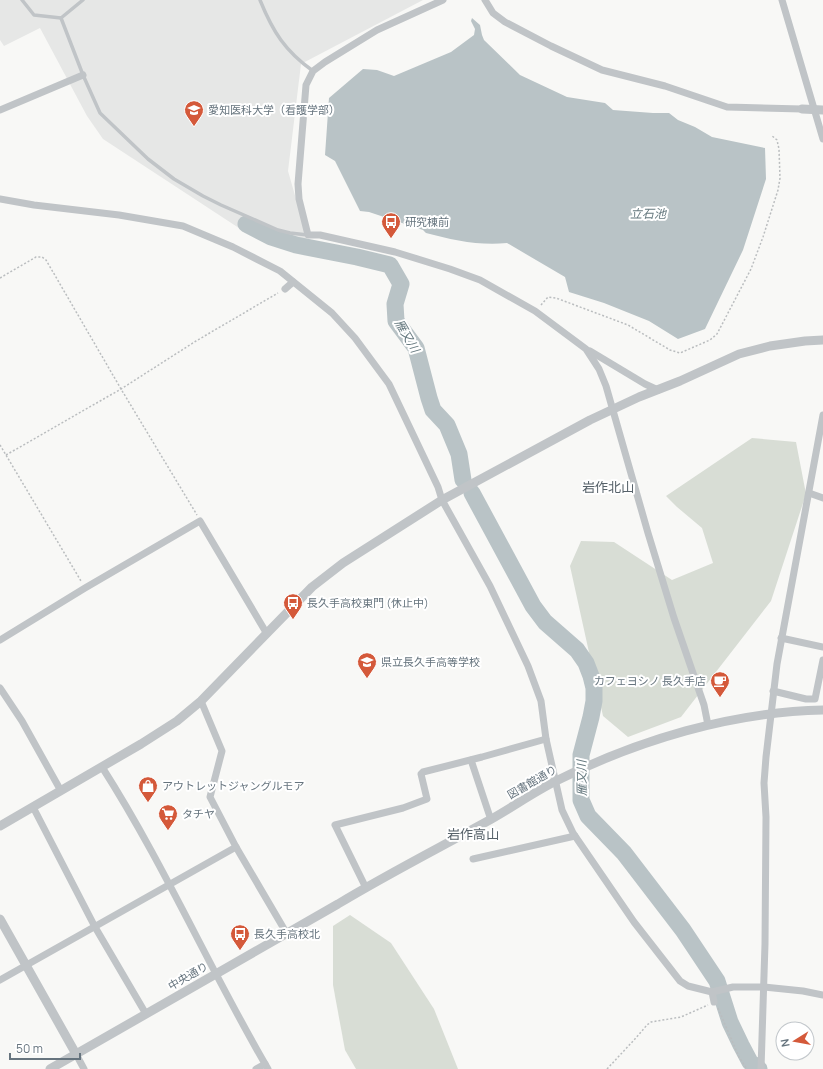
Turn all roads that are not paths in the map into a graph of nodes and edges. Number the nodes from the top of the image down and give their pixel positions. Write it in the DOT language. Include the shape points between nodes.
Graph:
graph roads {
  1 [pos="22,0"];
  2 [pos="83,0"];
  3 [pos="260,0"];
  4 [pos="443,0"];
  5 [pos="485,0"];
  6 [pos="782,0"];
  7 [pos="61,18"];
  8 [pos="313,71"];
  9 [pos="83,75"];
  10 [pos="802,109"];
  11 [pos="0,110"];
  12 [pos="819,110"];
  13 [pos="823,139"];
  14 [pos="0,198"];
  15 [pos="308,234"];
  16 [pos="293,282"];
  17 [pos="284,289"];
  18 [pos="823,340"];
  19 [pos="586,349"];
  20 [pos="658,390"];
  21 [pos="613,409"];
  22 [pos="823,415"];
  23 [pos="809,493"];
  24 [pos="823,498"];
  25 [pos="442,500"];
  26 [pos="267,634"];
  27 [pos="781,638"];
  28 [pos="0,640"];
  29 [pos="823,647"];
  30 [pos="823,660"];
  31 [pos="0,688"];
  32 [pos="773,691"];
  33 [pos="201,701"];
  34 [pos="823,710"];
  35 [pos="770,714"];
  36 [pos="708,725"];
  37 [pos="546,739"];
  38 [pos="471,760"];
  39 [pos="102,767"];
  40 [pos="556,781"];
  41 [pos="61,791"];
  42 [pos="32,807"];
  43 [pos="490,820"];
  44 [pos="0,826"];
  45 [pos="575,836"];
  46 [pos="236,847"];
  47 [pos="473,859"];
  48 [pos="170,885"];
  49 [pos="366,888"];
  50 [pos="338,904"];
  51 [pos="0,919"];
  52 [pos="95,927"];
  53 [pos="287,934"];
  54 [pos="26,965"];
  55 [pos="215,974"];
  56 [pos="0,980"];
  57 [pos="764,987"];
  58 [pos="713,992"];
  59 [pos="823,995"];
  60 [pos="714,1002"];
  61 [pos="146,1014"];
  62 [pos="76,1054"];
  63 [pos="267,1066"];
  64 [pos="50,1069"];
  65 [pos="84,1069"];
  66 [pos="256,1069"];
  67 [pos="761,1069"];
  1 -- 7 [label="lane" via="34,15"];
  2 -- 7 [label="lane"];
  3 -- 8 [label="lane" via="281,42"];
  4 -- 8 [label="street" via="377,30"];
  5 -- 10 [label="street" via="493,13 505,22 602,70 665,86 727,107"];
  6 -- 12 [label="street"];
  7 -- 9 [label="lane"];
  8 -- 15 [label="street" via="306,85 298,184"];
  9 -- 11 [label="street"];
  9 -- 15 [label="lane" via="100,113 174,180 267,225 290,233"];
  10 -- 12 [label="street"];
  12 -- 13 [label="street"];
  14 -- 16 [label="street" via="183,226 243,252 280,271"];
  15 -- 19 [label="street" via="395,252 480,280 535,311"];
  16 -- 17 [label="street"];
  16 -- 25 [label="street" via="332,313 355,338 389,384"];
  18 -- 20 [label="street" via="770,346 740,354"];
  19 -- 20 [label="street"];
  19 -- 21 [label="street" via="599,369"];
  20 -- 21 [label="street"];
  21 -- 25 [label="street"];
  21 -- 36 [label="street" via="648,533"];
  22 -- 23 [label="street"];
  23 -- 24 [label="street"];
  23 -- 27 [label="street"];
  25 -- 26 [label="street" via="343,563 312,587"];
  25 -- 37 [label="street" via="490,586 528,666 541,701"];
  26 -- 28 [label="street" via="200,521"];
  26 -- 33 [label="street"];
  27 -- 29 [label="street"];
  27 -- 32 [label="street"];
  30 -- 32 [label="street" via="815,699"];
  31 -- 41 [label="street" via="22,721"];
  32 -- 35 [label="street"];
  33 -- 39 [label="street" via="177,720"];
  33 -- 46 [label="street" via="222,752 210,797"];
  34 -- 35 [label="street, 図書館通り"];
  35 -- 36 [label="street, 図書館通り"];
  35 -- 57 [label="street" via="764,783"];
  36 -- 40 [label="street, 図書館通り" via="650,742"];
  37 -- 38 [label="street"];
  37 -- 40 [label="street"];
  38 -- 43 [label="street"];
  38 -- 49 [label="street" via="423,772 421,774 427,799 403,808 335,825"];
  39 -- 41 [label="street"];
  39 -- 48 [label="street"];
  40 -- 43 [label="street, 図書館通り"];
  40 -- 45 [label="street" via="562,810"];
  41 -- 42 [label="street"];
  42 -- 44 [label="street"];
  42 -- 52 [label="street"];
  43 -- 49 [label="street, 図書館通り"];
  45 -- 47 [label="street"];
  45 -- 58 [label="street" via="634,922 680,981 688,986"];
  46 -- 48 [label="street"];
  46 -- 53 [label="street"];
  48 -- 52 [label="street"];
  48 -- 55 [label="street"];
  49 -- 50 [label="street, 図書館通り"];
  50 -- 53 [label="street, 中央通り"];
  51 -- 54 [label="street"];
  52 -- 54 [label="street"];
  52 -- 61 [label="street"];
  53 -- 55 [label="street, 中央通り"];
  54 -- 56 [label="street"];
  54 -- 62 [label="street"];
  55 -- 61 [label="street, 中央通り"];
  55 -- 63 [label="street"];
  57 -- 58 [label="street" via="733,987"];
  57 -- 59 [label="street"];
  57 -- 67 [label="street"];
  58 -- 60 [label="street"];
  61 -- 62 [label="street, 中央通り"];
  62 -- 64 [label="street, 中央通り"];
  62 -- 65 [label="street"];
  63 -- 66 [label="street"];
}
